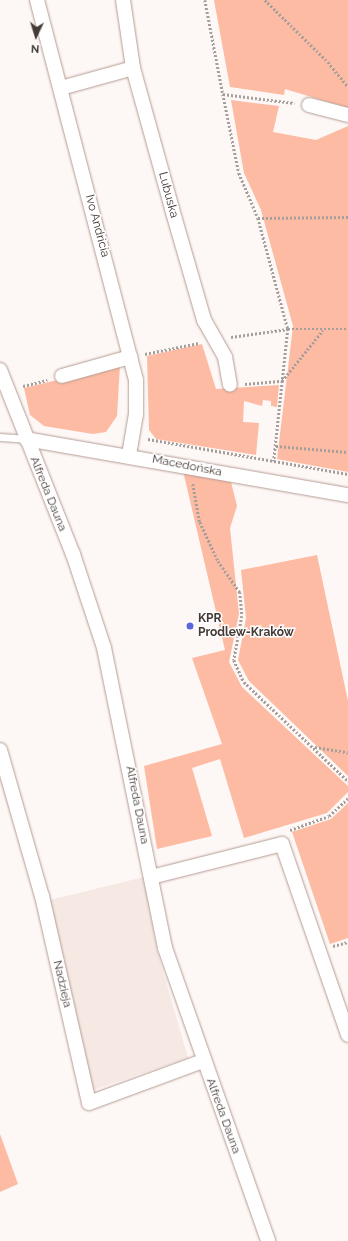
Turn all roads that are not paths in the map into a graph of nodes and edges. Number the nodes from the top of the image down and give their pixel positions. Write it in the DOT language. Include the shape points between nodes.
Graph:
graph roads {
  1 [pos="37,0"];
  2 [pos="123,0"];
  3 [pos="133,68"];
  4 [pos="61,88"];
  5 [pos="309,105"];
  6 [pos="348,116"];
  7 [pos="130,357"];
  8 [pos="0,370"];
  9 [pos="62,376"];
  10 [pos="230,385"];
  11 [pos="0,437"];
  12 [pos="26,439"];
  13 [pos="129,455"];
  14 [pos="348,495"];
  15 [pos="0,750"];
  16 [pos="151,877"];
  17 [pos="348,1035"];
  18 [pos="203,1061"];
  19 [pos="268,1241"];
  1 -- 4 [label="street, Ivo Andricia"];
  2 -- 3 [label="street, Lubuska"];
  3 -- 4 [label="street"];
  3 -- 10 [label="street, Lubuska" via="201,312 213,340 225,357"];
  4 -- 7 [label="street, Ivo Andricia"];
  5 -- 6 [label="street"];
  7 -- 9 [label="street"];
  7 -- 13 [label="street, Ivo Andricia" via="136,380 133,436"];
  8 -- 12 [label="street, Alfreda Dauna"];
  11 -- 12 [label="lane"];
  12 -- 13 [label="street, Macedońska"];
  12 -- 16 [label="street, Alfreda Dauna" via="73,554 104,648"];
  13 -- 14 [label="street, Macedońska"];
  15 -- 18 [label="street, Nadzieja" via="42,896 90,1103"];
  16 -- 17 [label="street" via="282,844"];
  16 -- 18 [label="street, Alfreda Dauna" via="165,948"];
  18 -- 19 [label="street, Alfreda Dauna"];
}
